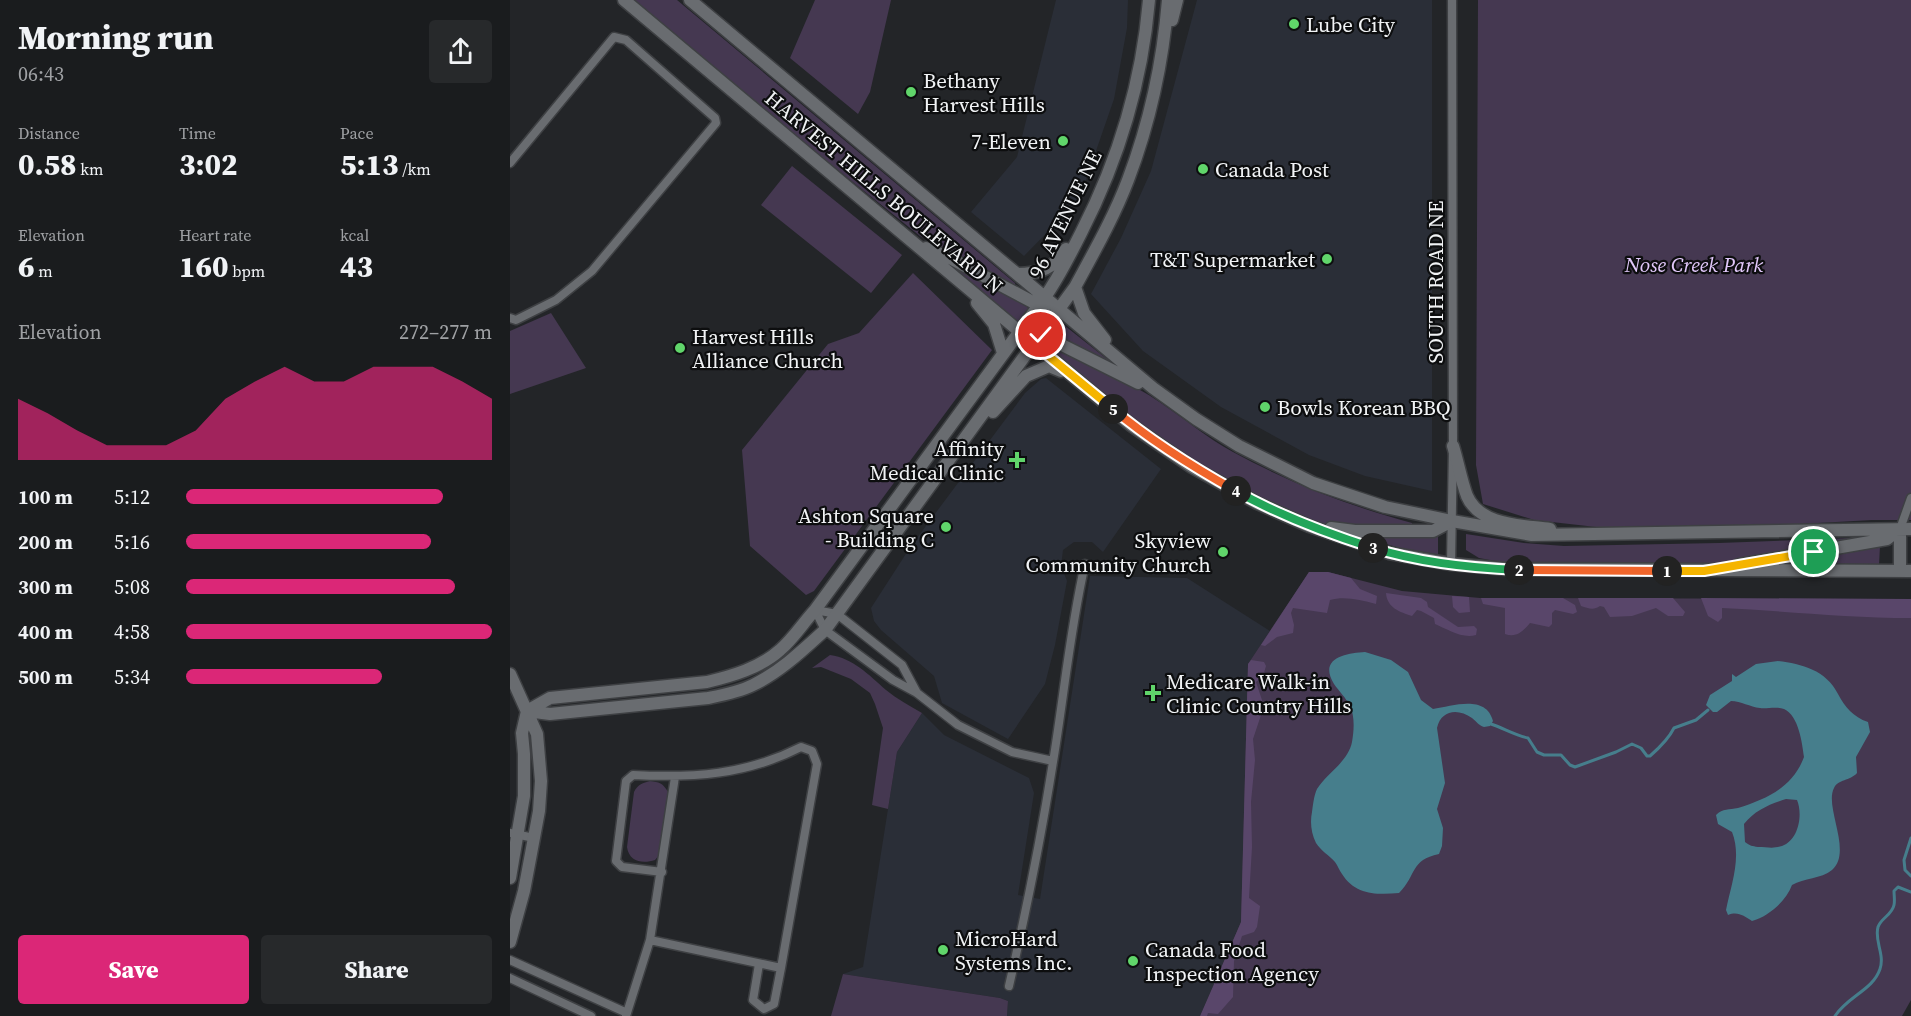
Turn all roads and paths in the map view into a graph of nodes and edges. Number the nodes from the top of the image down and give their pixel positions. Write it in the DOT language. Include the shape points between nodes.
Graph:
graph roads {
  1 [pos="624,0"];
  2 [pos="690,0"];
  3 [pos="1149,0"];
  4 [pos="1168,0"];
  5 [pos="1177,0"];
  6 [pos="1452,0"];
  7 [pos="1161,59"];
  8 [pos="510,163"];
  9 [pos="1092,211"];
  10 [pos="916,244"];
  11 [pos="1017,274"];
  12 [pos="958,279"];
  13 [pos="1076,287"];
  14 [pos="1042,302"];
  15 [pos="1060,310"];
  16 [pos="510,318"];
  17 [pos="1020,331"];
  18 [pos="1038,339"];
  19 [pos="1003,353"];
  20 [pos="1127,367"];
  21 [pos="1071,374"];
  22 [pos="1161,394"];
  23 [pos="976,426"];
  24 [pos="1454,446"];
  25 [pos="1911,498"];
  26 [pos="1452,521"];
  27 [pos="1309,526"];
  28 [pos="1906,529"];
  29 [pos="1580,536"];
  30 [pos="1085,564"];
  31 [pos="1451,564"];
  32 [pos="1704,571"];
  33 [pos="1906,571"];
  34 [pos="815,610"];
  35 [pos="837,614"];
  36 [pos="825,630"];
  37 [pos="510,674"];
  38 [pos="917,693"];
  39 [pos="527,711"];
  40 [pos="1053,761"];
  41 [pos="675,777"];
  42 [pos="514,834"];
  43 [pos="534,838"];
  44 [pos="662,872"];
  45 [pos="510,878"];
  46 [pos="650,940"];
  47 [pos="510,942"];
  48 [pos="510,960"];
  49 [pos="759,964"];
  50 [pos="781,968"];
  51 [pos="510,978"];
  52 [pos="1009,986"];
  53 [pos="626,1015"];
  54 [pos="591,1016"];
  1 -- 10 [label="main road, HARVEST HILLS BOULEVARD N"];
  2 -- 11 [label="main road, HARVEST HILLS BOULEVARD N"];
  3 -- 9 [label="main road, 96 AVENUE NE" via="1134,96 1111,171"];
  4 -- 7 [label="main road, 96 AVENUE NE"];
  5 -- 7 [label="main road"];
  6 -- 24 [label="street, SOUTH ROAD NE"];
  7 -- 13 [label="main road, 96 AVENUE NE" via="1144,134 1128,181"];
  8 -- 16 [label="street" via="614,37 626,40 716,118 716,123 592,271 556,300 516,321"];
  9 -- 11 [label="main road" via="1061,258 1038,273"];
  9 -- 14 [label="main road, 96 AVENUE NE"];
  10 -- 12 [label="main road, HARVEST HILLS BOULEVARD N"];
  10 -- 14 [label="main road"];
  11 -- 14 [label="main road, HARVEST HILLS BOULEVARD N"];
  12 -- 17 [label="main road, HARVEST HILLS BOULEVARD N"];
  12 -- 19 [label="main road" via="994,324"];
  13 -- 15 [label="main road, 96 AVENUE NE"];
  13 -- 20 [label="main road" via="1084,314"];
  14 -- 15 [label="main road" via="1049,310"];
  14 -- 17 [label="main road, 96 AVENUE NE"];
  15 -- 18 [label="main road, 96 AVENUE NE"];
  15 -- 20 [label="main road"];
  17 -- 18 [label="main road" via="1029,330"];
  17 -- 19 [label="main road, 96 AVENUE NE"];
  18 -- 21 [label="main road"];
  18 -- 22 [label="main road"];
  18 -- 23 [label="main road, 96 AVENUE NE"];
  19 -- 34 [label="main road, 96 AVENUE NE"];
  20 -- 22 [label="main road"];
  21 -- 23 [label="main road" via="1049,366 1034,371"];
  21 -- 27 [label="main road" via="1131,425 1192,467"];
  22 -- 26 [label="main road" via="1239,446 1313,483 1385,507"];
  23 -- 35 [label="main road"];
  24 -- 26 [label="street, SOUTH ROAD NE"];
  24 -- 29 [label="main road" via="1468,497 1484,515"];
  25 -- 28 [label="street"];
  26 -- 27 [label="main road" via="1433,531 1411,532"];
  26 -- 29 [label="main road" via="1532,535"];
  26 -- 31 [label="street, SOUTH ROAD NE"];
  27 -- 31 [label="main road" via="1389,553"];
  28 -- 29 [label="main road"];
  28 -- 32 [label="main road" via="1887,540"];
  28 -- 33 [label="main road"];
  30 -- 40 [label="street"];
  31 -- 32 [label="main road" via="1526,570"];
  32 -- 33 [label="main road"];
  34 -- 35 [label="street"];
  34 -- 36 [label="street"];
  34 -- 39 [label="main road, 96 AVENUE NE" via="780,650 749,670 707,682 550,698"];
  35 -- 36 [label="main road"];
  35 -- 38 [label="street" via="902,665"];
  36 -- 38 [label="street" via="892,680"];
  36 -- 39 [label="main road" via="778,670 728,694 550,714"];
  37 -- 39 [label="main road"];
  38 -- 40 [label="street" via="958,725 990,742 1012,752"];
  39 -- 42 [label="main road" via="522,734 524,796"];
  39 -- 43 [label="main road" via="537,734 540,763"];
  40 -- 52 [label="street"];
  41 -- 44 [label="street"];
  41 -- 44 [label="street" via="633,775 626,781 616,861 622,867"];
  41 -- 50 [label="street" via="746,769 801,747 812,750 817,764"];
  42 -- 43 [label="street"];
  42 -- 45 [label="main road"];
  43 -- 47 [label="main road"];
  44 -- 46 [label="street"];
  46 -- 49 [label="street"];
  46 -- 53 [label="street"];
  48 -- 53 [label="street"];
  49 -- 50 [label="street"];
  49 -- 50 [label="street" via="753,1000 764,1009 774,1004"];
  51 -- 54 [label="street"];
}
